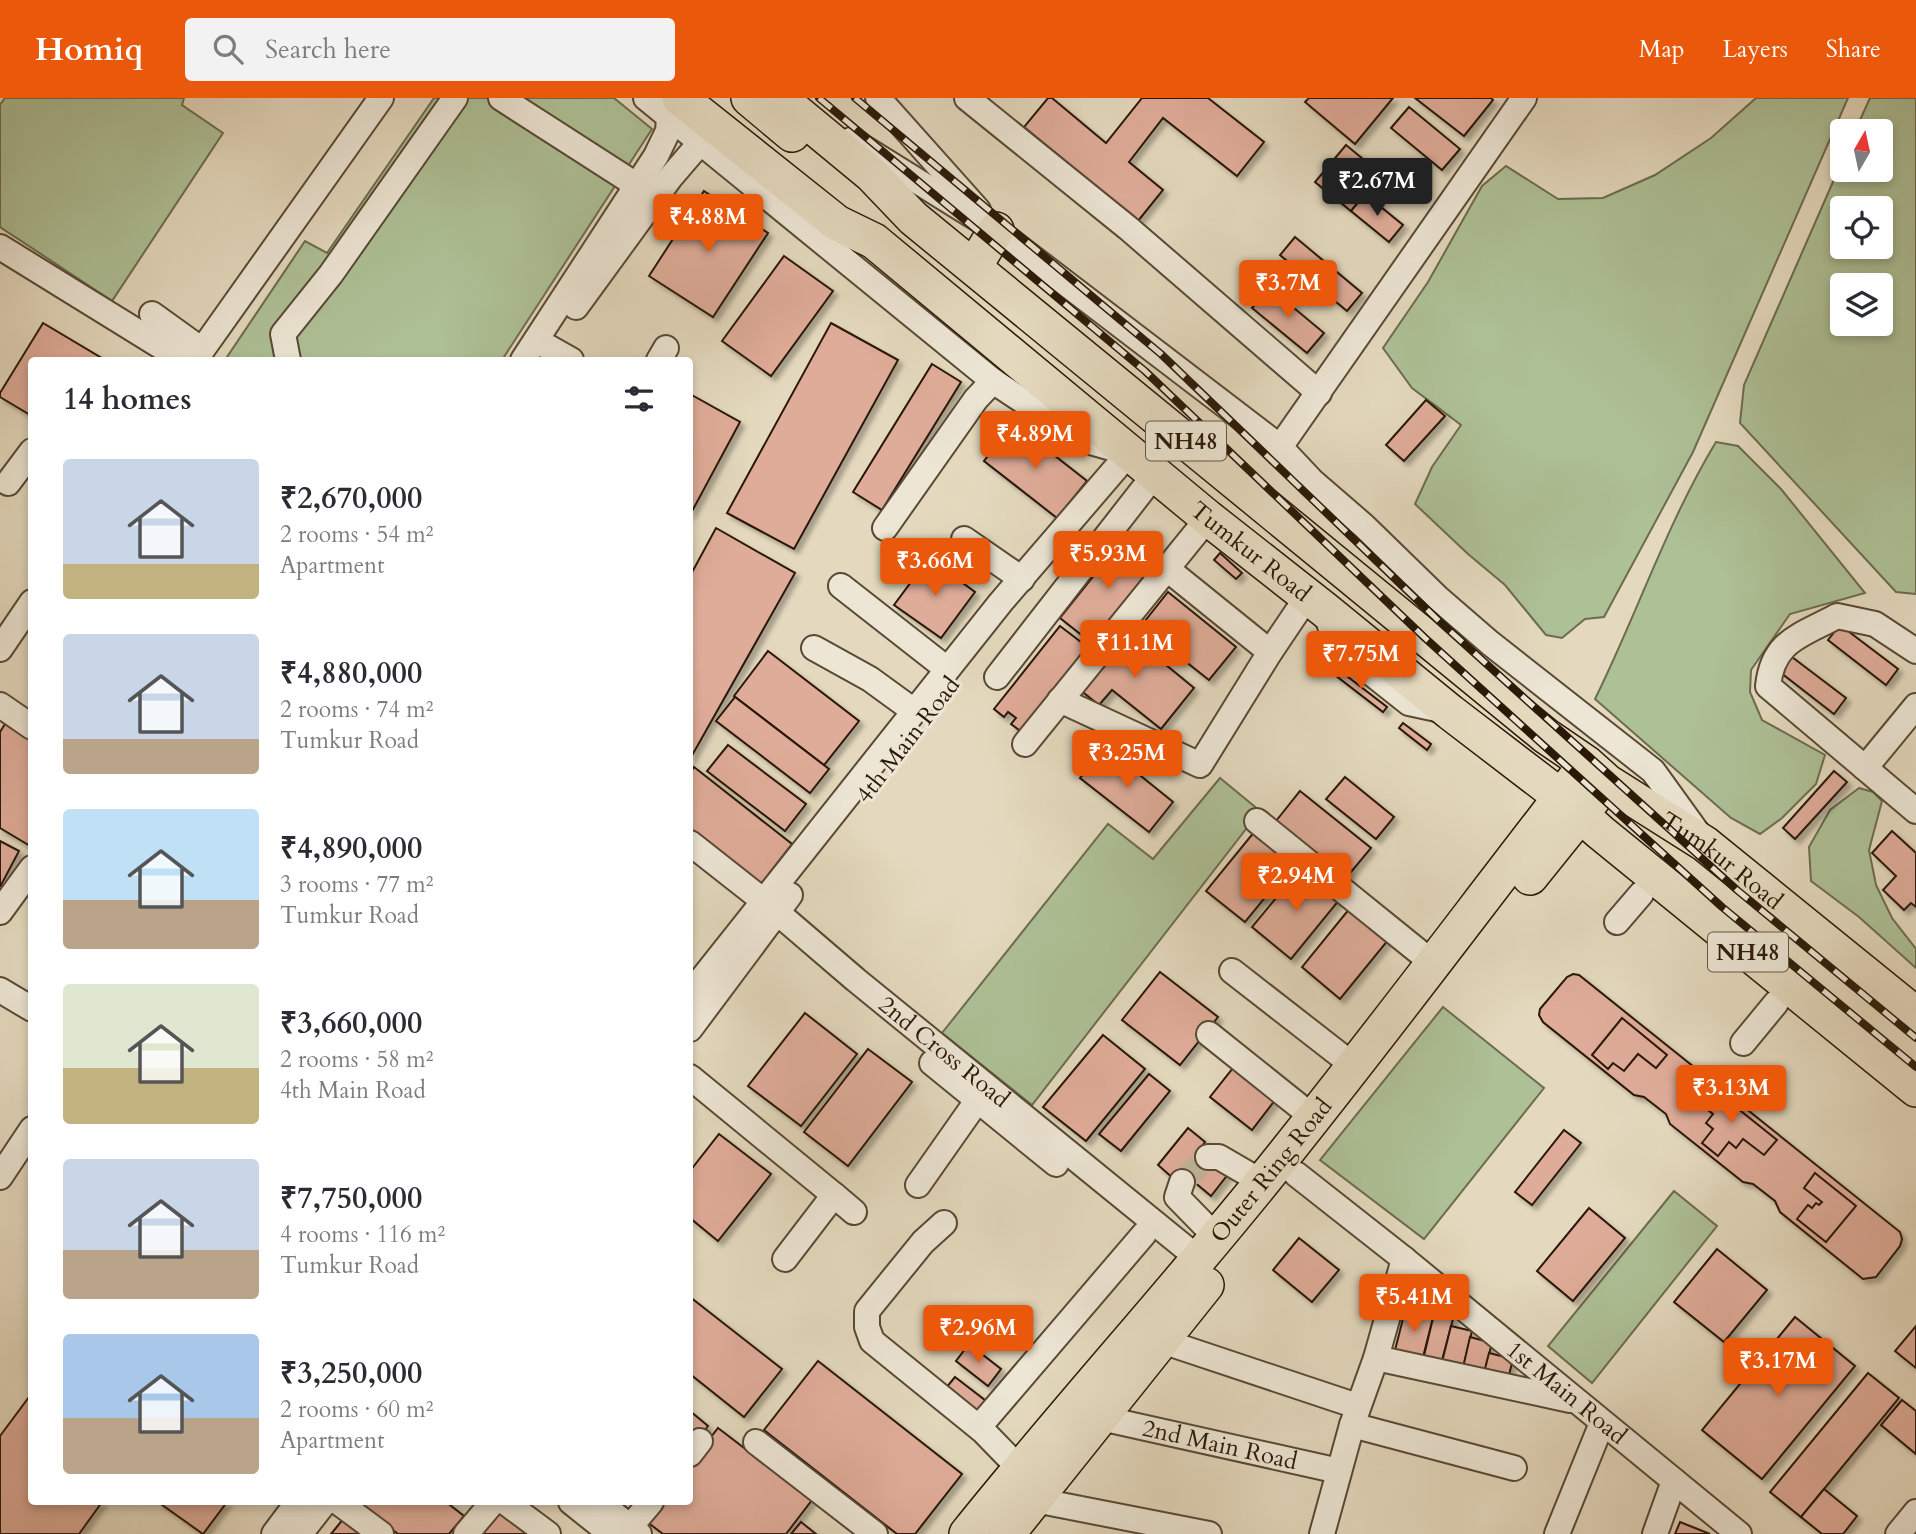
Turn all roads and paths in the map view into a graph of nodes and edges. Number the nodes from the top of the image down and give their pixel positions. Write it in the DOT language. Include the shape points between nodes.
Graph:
graph roads {
  1 [pos="381,98"];
  2 [pos="455,98"];
  3 [pos="501,98"];
  4 [pos="646,98"];
  5 [pos="714,98"];
  6 [pos="749,98"];
  7 [pos="779,98"];
  8 [pos="795,98"];
  9 [pos="878,98"];
  10 [pos="967,98"];
  11 [pos="1524,98"];
  12 [pos="675,108"];
  13 [pos="700,143"];
  14 [pos="635,187"];
  15 [pos="913,218"];
  16 [pos="996,230"];
  17 [pos="874,241"];
  18 [pos="0,247"];
  19 [pos="974,267"];
  20 [pos="152,314"];
  21 [pos="544,354"];
  22 [pos="193,357"];
  23 [pos="287,357"];
  24 [pos="525,357"];
  25 [pos="993,381"];
  26 [pos="1319,393"];
  27 [pos="1280,447"];
  28 [pos="28,456"];
  29 [pos="1141,463"];
  30 [pos="8,483"];
  31 [pos="1208,518"];
  32 [pos="885,528"];
  33 [pos="964,539"];
  34 [pos="1166,568"];
  35 [pos="1022,579"];
  36 [pos="841,586"];
  37 [pos="1316,603"];
  38 [pos="28,608"];
  39 [pos="814,648"];
  40 [pos="0,649"];
  41 [pos="1916,651"];
  42 [pos="1270,652"];
  43 [pos="947,669"];
  44 [pos="997,677"];
  45 [pos="1060,699"];
  46 [pos="0,705"];
  47 [pos="1916,706"];
  48 [pos="914,710"];
  49 [pos="28,724"];
  50 [pos="1025,744"];
  51 [pos="1865,768"];
  52 [pos="1597,773"];
  53 [pos="1571,805"];
  54 [pos="1916,811"];
  55 [pos="1256,821"];
  56 [pos="1673,824"];
  57 [pos="1705,844"];
  58 [pos="1555,845"];
  59 [pos="693,846"];
  60 [pos="693,864"];
  61 [pos="28,874"];
  62 [pos="1640,878"];
  63 [pos="0,912"];
  64 [pos="767,913"];
  65 [pos="1617,922"];
  66 [pos="1434,964"];
  67 [pos="1233,971"];
  68 [pos="0,990"];
  69 [pos="693,991"];
  70 [pos="1776,1003"];
  71 [pos="1908,1006"];
  72 [pos="28,1007"];
  73 [pos="693,1024"];
  74 [pos="1209,1034"];
  75 [pos="1743,1043"];
  76 [pos="1354,1066"];
  77 [pos="693,1079"];
  78 [pos="1916,1089"];
  79 [pos="977,1101"];
  80 [pos="1916,1115"];
  81 [pos="1314,1118"];
  82 [pos="28,1121"];
  83 [pos="28,1135"];
  84 [pos="1208,1157"];
  85 [pos="0,1161"];
  86 [pos="1296,1174"];
  87 [pos="0,1177"];
  88 [pos="1182,1182"];
  89 [pos="1262,1182"];
  90 [pos="918,1185"];
  91 [pos="834,1195"];
  92 [pos="853,1212"];
  93 [pos="944,1223"];
  94 [pos="1144,1234"];
  95 [pos="1202,1256"];
  96 [pos="785,1259"];
  97 [pos="1404,1259"];
  98 [pos="1162,1341"];
  99 [pos="1376,1358"];
  100 [pos="1576,1401"];
  101 [pos="1354,1415"];
  102 [pos="1101,1418"];
  103 [pos="1602,1423"];
  104 [pos="979,1427"];
  105 [pos="756,1442"];
  106 [pos="1514,1468"];
  107 [pos="1020,1469"];
  108 [pos="1339,1471"];
  109 [pos="1674,1481"];
  110 [pos="1035,1500"];
  111 [pos="296,1505"];
  112 [pos="323,1505"];
  113 [pos="342,1505"];
  114 [pos="490,1505"];
  115 [pos="509,1505"];
  116 [pos="577,1505"];
  117 [pos="601,1505"];
  118 [pos="649,1505"];
  119 [pos="1916,1512"];
  120 [pos="627,1532"];
  121 [pos="1325,1533"];
  122 [pos="274,1534"];
  123 [pos="300,1534"];
  124 [pos="381,1534"];
  125 [pos="466,1534"];
  126 [pos="548,1534"];
  127 [pos="875,1534"];
  128 [pos="967,1534"];
  129 [pos="1007,1534"];
  130 [pos="1209,1534"];
  131 [pos="1557,1534"];
  132 [pos="1655,1534"];
  133 [pos="1739,1534"];
  134 [pos="1898,1534"];
  1 -- 22 [label="street" via="232,290"];
  2 -- 23 [label="street" via="283,334"];
  3 -- 14 [label="street"];
  4 -- 12 [label="street"];
  5 -- 17 [label="highway" via="852,211"];
  6 -- 15 [label="highway" via="857,188"];
  7 -- 15 [label="highway, NH48" via="871,174"];
  8 -- 16 [label="street" via="822,122"];
  9 -- 16 [label="street"];
  10 -- 26 [label="street" via="1128,228"];
  11 -- 26 [label="street"];
  12 -- 13 [label="street"];
  12 -- 14 [label="street" via="660,149"];
  12 -- 17 [label="highway, Tumkur Road / NH48" via="837,223"];
  13 -- 21 [label="street"];
  13 -- 25 [label="street"];
  14 -- 24 [label="street"];
  15 -- 19 [label="highway, NH48"];
  16 -- 19 [label="highway"];
  16 -- 27 [label="street"];
  17 -- 29 [label="highway, Tumkur Road / NH48"];
  18 -- 22 [label="street"];
  19 -- 52 [label="highway, Tumkur Road / NH48"];
  20 -- 22 [label="street"];
  25 -- 29 [label="street" via="1080,439"];
  25 -- 32 [label="street"];
  26 -- 27 [label="street"];
  27 -- 57 [label="street" via="1438,598 1653,771"];
  28 -- 30 [label="street"];
  29 -- 31 [label="highway, Tumkur Road / NH48"];
  29 -- 35 [label="street"];
  29 -- 44 [label="street"];
  29 -- 64 [label="street, 4th Main Road" via="956,676"];
  31 -- 34 [label="street"];
  31 -- 37 [label="highway, Tumkur Road / NH48"];
  33 -- 35 [label="street"];
  34 -- 42 [label="street"];
  34 -- 45 [label="street"];
  35 -- 43 [label="street"];
  36 -- 43 [label="street"];
  37 -- 42 [label="street"];
  37 -- 53 [label="highway, Tumkur Road / NH48"];
  38 -- 40 [label="street"];
  39 -- 48 [label="street"];
  41 -- 51 [label="street" via="1875,624 1837,616 1783,646 1770,668 1768,686"];
  42 -- 45 [label="street" via="1200,765"];
  43 -- 48 [label="street"];
  45 -- 50 [label="street"];
  46 -- 49 [label="street"];
  47 -- 51 [label="street"];
  48 -- 64 [label="street"];
  51 -- 54 [label="street"];
  52 -- 53 [label="highway"];
  52 -- 56 [label="highway, Tumkur Road / NH48"];
  53 -- 58 [label="highway, Outer Ring Road"];
  53 -- 62 [label="highway, Tumkur Road / NH48"];
  53 -- 66 [label="highway, Outer Ring Road"];
  55 -- 66 [label="street"];
  56 -- 57 [label="highway, Tumkur Road / NH48"];
  56 -- 62 [label="highway"];
  57 -- 71 [label="highway, Tumkur Road / NH48"];
  58 -- 62 [label="highway" via="1585,850"];
  58 -- 86 [label="highway, Outer Ring Road"];
  59 -- 64 [label="street, 2nd Cross Road"];
  60 -- 64 [label="street"];
  61 -- 63 [label="street"];
  62 -- 65 [label="street"];
  62 -- 70 [label="highway"];
  62 -- 78 [label="highway, Tumkur Road / NH48"];
  64 -- 69 [label="street, 4th Main Road"];
  64 -- 73 [label="street, 4th Main Road"];
  64 -- 79 [label="street, 2nd Cross Road"];
  64 -- 95 [label="street, 2nd Cross Road"];
  66 -- 76 [label="highway, Outer Ring Road"];
  67 -- 76 [label="street"];
  68 -- 72 [label="street"];
  70 -- 75 [label="street"];
  70 -- 80 [label="highway"];
  74 -- 81 [label="street"];
  76 -- 81 [label="highway, Outer Ring Road"];
  77 -- 91 [label="street"];
  79 -- 90 [label="street"];
  79 -- 94 [label="street, 2nd Cross Road"];
  81 -- 89 [label="highway, Outer Ring Road"];
  82 -- 85 [label="street"];
  83 -- 87 [label="street"];
  84 -- 89 [label="street" via="1219,1157"];
  86 -- 97 [label="street, 1st Main Road"];
  86 -- 98 [label="highway, Outer Ring Road"];
  88 -- 95 [label="street" via="1177,1197"];
  89 -- 95 [label="highway, Outer Ring Road"];
  91 -- 92 [label="street"];
  91 -- 96 [label="street"];
  93 -- 104 [label="street" via="867,1311 867,1326 873,1342"];
  94 -- 95 [label="street, 2nd Cross Road"];
  94 -- 104 [label="street"];
  95 -- 107 [label="highway, Outer Ring Road"];
  97 -- 99 [label="street"];
  97 -- 100 [label="street, 1st Main Road"];
  98 -- 101 [label="street"];
  98 -- 102 [label="highway, Outer Ring Road"];
  99 -- 100 [label="street"];
  99 -- 101 [label="street"];
  100 -- 103 [label="street, 1st Main Road"];
  101 -- 106 [label="street"];
  101 -- 108 [label="street"];
  102 -- 108 [label="street, 2nd Main Road"];
  102 -- 110 [label="highway, Outer Ring Road"];
  103 -- 109 [label="street, 1st Main Road"];
  103 -- 131 [label="street"];
  104 -- 107 [label="street"];
  105 -- 127 [label="street"];
  107 -- 128 [label="highway, Outer Ring Road"];
  108 -- 121 [label="street"];
  109 -- 132 [label="street"];
  109 -- 133 [label="street, 1st Main Road"];
  110 -- 129 [label="highway, Outer Ring Road"];
  110 -- 130 [label="street"];
  111 -- 122 [label="street"];
  112 -- 123 [label="street"];
  113 -- 124 [label="street"];
  114 -- 125 [label="street"];
  115 -- 126 [label="street"];
  116 -- 120 [label="street"];
  117 -- 120 [label="street"];
  118 -- 120 [label="street"];
  119 -- 134 [label="street"];
}
